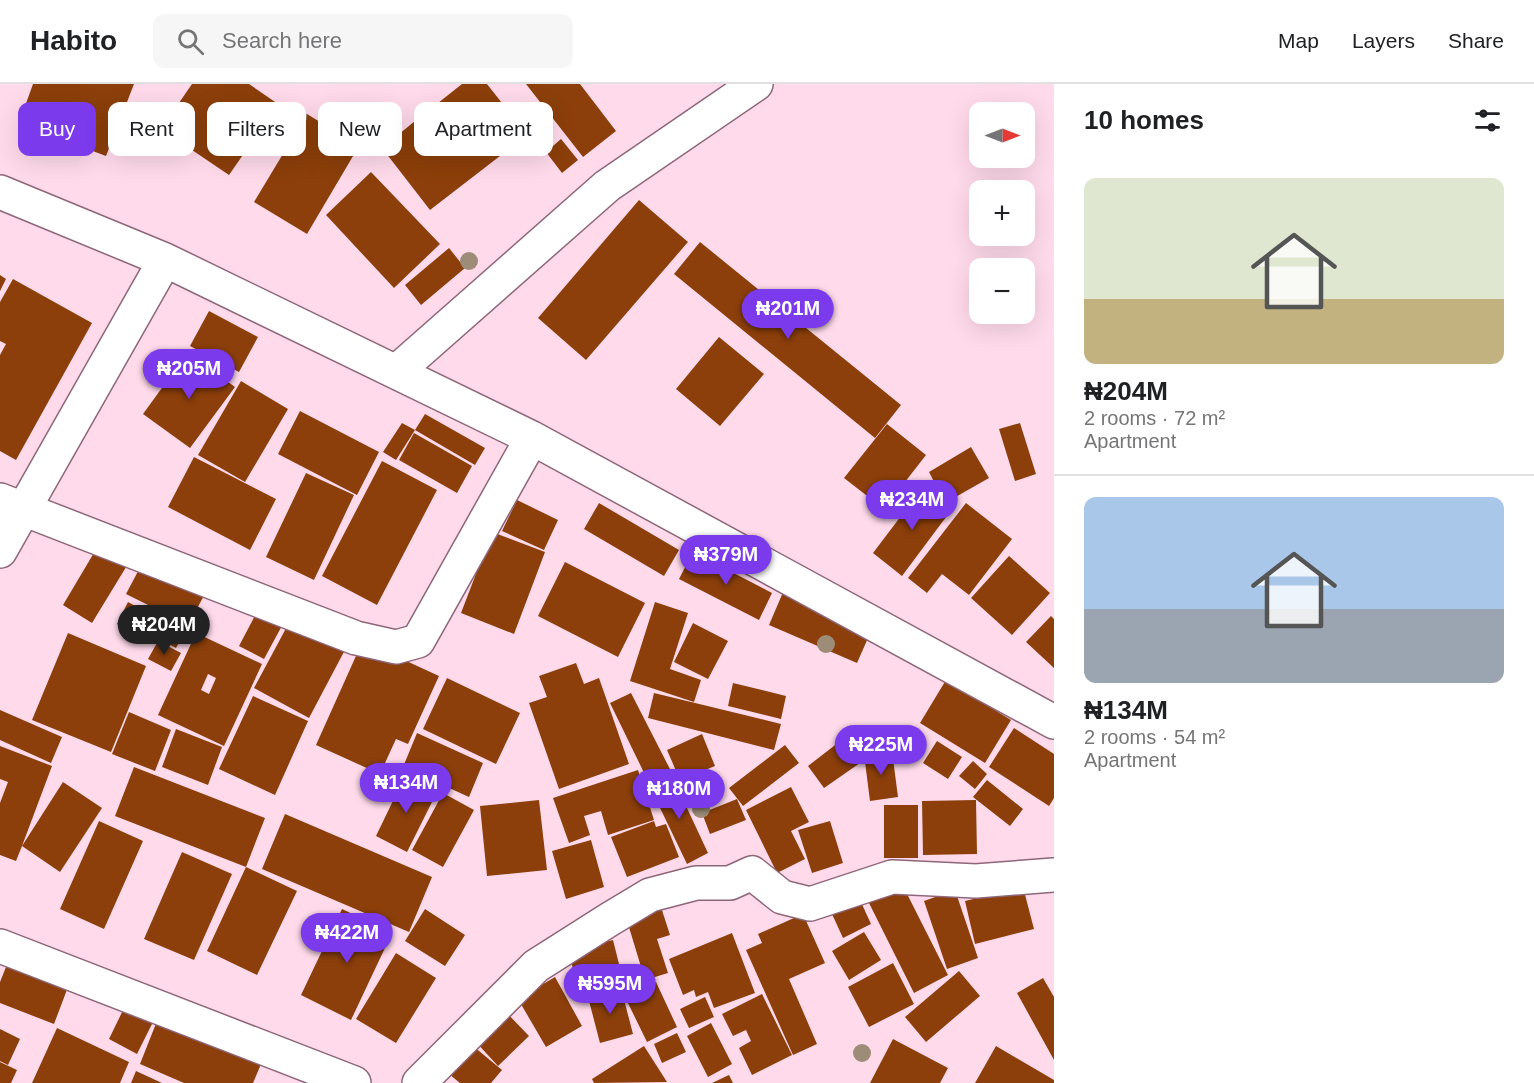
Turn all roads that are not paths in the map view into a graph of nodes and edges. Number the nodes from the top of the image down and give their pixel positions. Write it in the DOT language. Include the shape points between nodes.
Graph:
graph roads {
  1 [pos="756,84"];
  2 [pos="0,192"];
  3 [pos="165,260"];
  4 [pos="396,372"];
  5 [pos="532,438"];
  6 [pos="12,505"];
  7 [pos="0,551"];
  8 [pos="1054,722"];
  9 [pos="1054,875"];
  10 [pos="0,946"];
  11 [pos="354,1083"];
  12 [pos="419,1083"];
  1 -- 4 [label="street" via="607,186"];
  2 -- 3 [label="street"];
  3 -- 4 [label="street"];
  3 -- 6 [label="street"];
  4 -- 5 [label="street"];
  5 -- 6 [label="street" via="418,641 396,647 356,638"];
  5 -- 8 [label="street"];
  6 -- 7 [label="street"];
  9 -- 12 [label="street" via="976,882 892,877 810,904 782,897 752,873 730,883 696,883 650,895 536,966"];
  10 -- 11 [label="street"];
}
